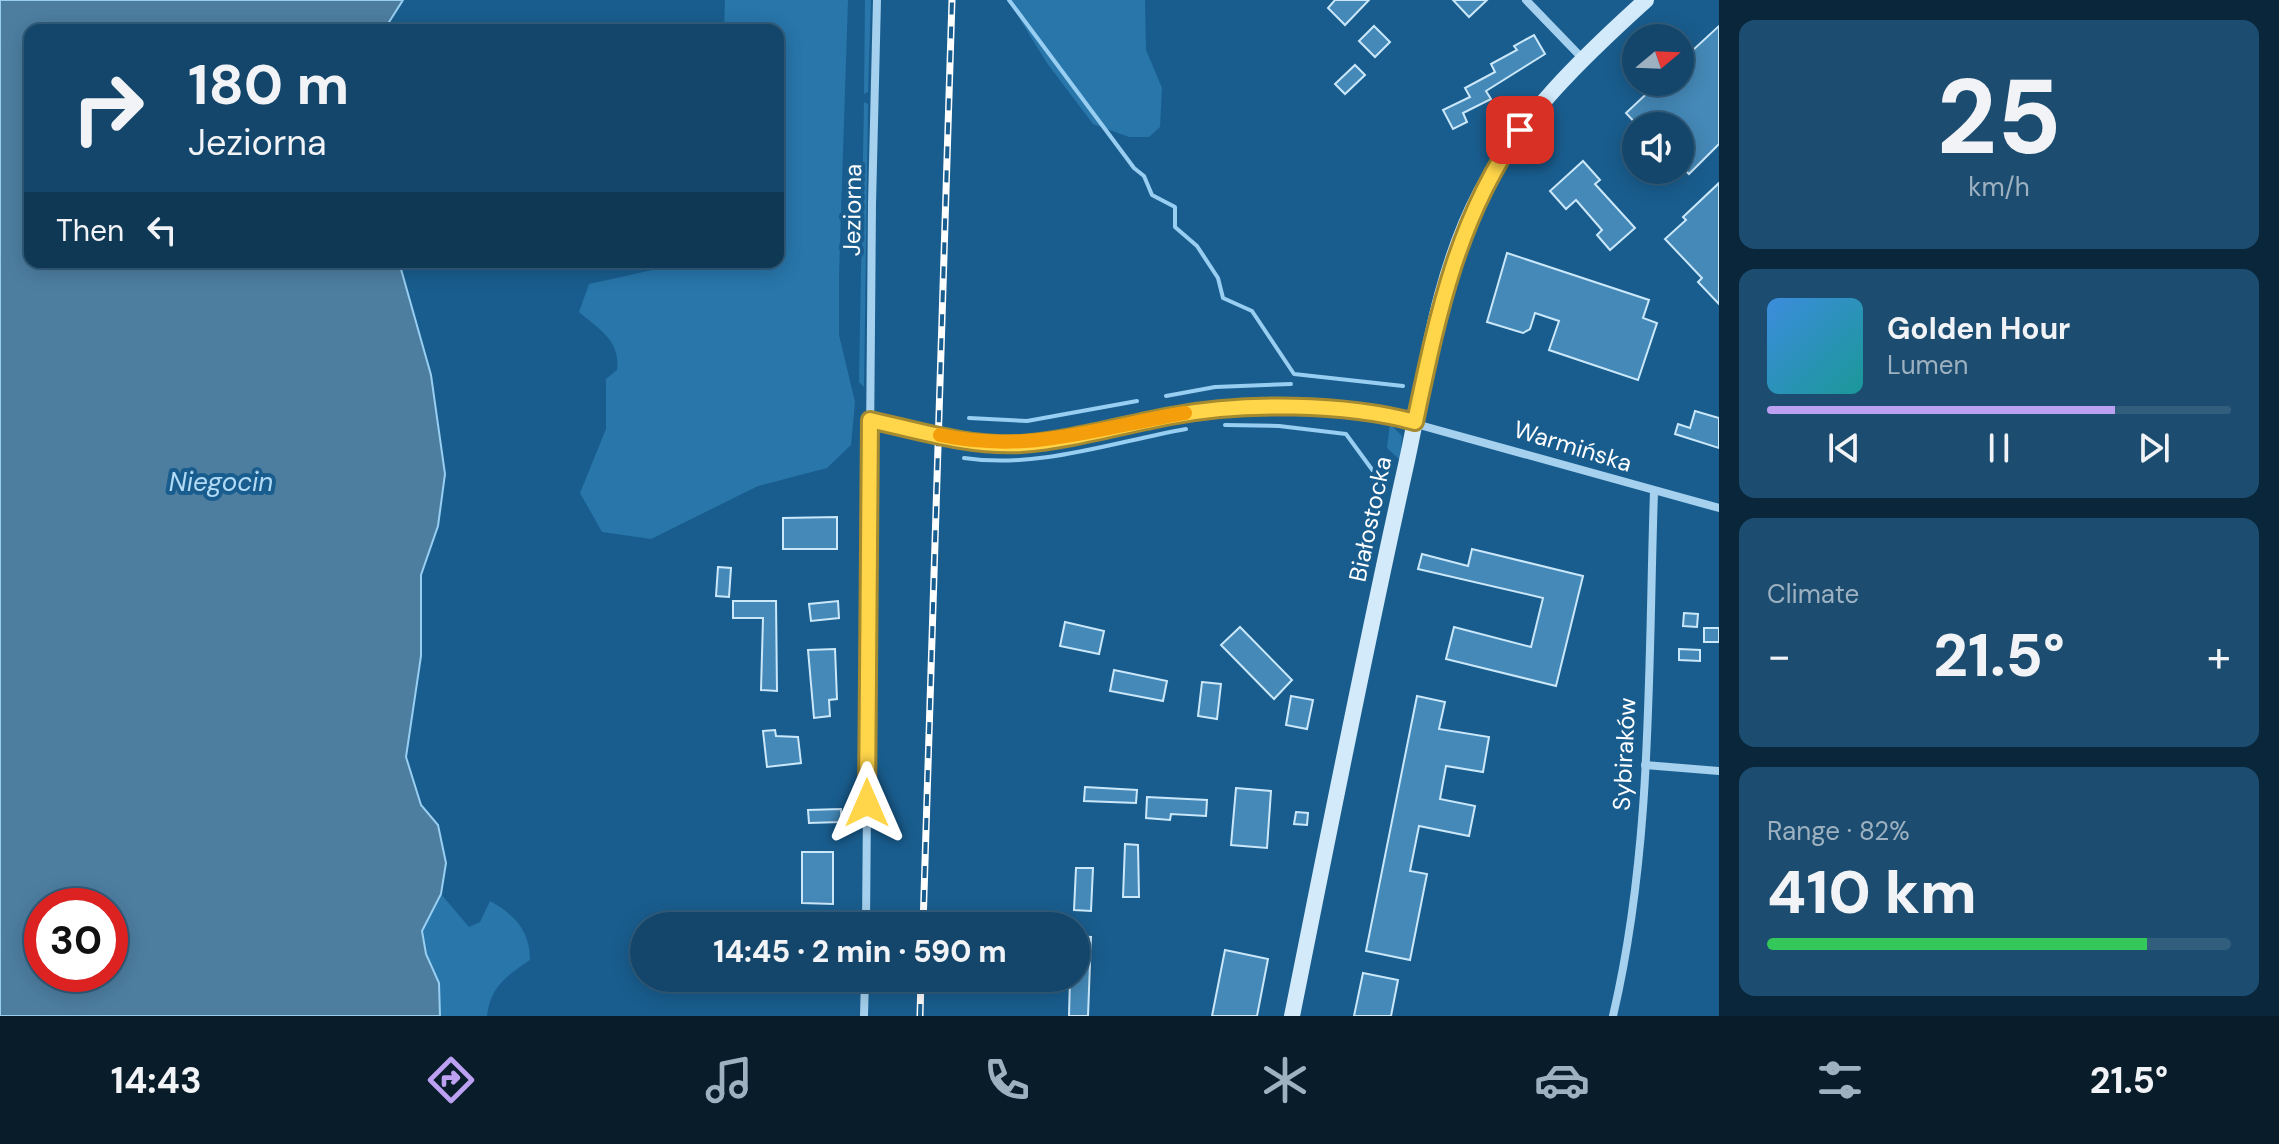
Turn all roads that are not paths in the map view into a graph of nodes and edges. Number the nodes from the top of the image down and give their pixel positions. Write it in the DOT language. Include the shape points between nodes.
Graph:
graph roads {
  1 [pos="877,0"];
  2 [pos="1526,0"];
  3 [pos="1646,0"];
  4 [pos="1583,59"];
  5 [pos="870,420"];
  6 [pos="1415,422"];
  7 [pos="1654,492"];
  8 [pos="1719,508"];
  9 [pos="1645,765"];
  10 [pos="1719,771"];
  11 [pos="866,912"];
  12 [pos="865,992"];
  13 [pos="864,1016"];
  14 [pos="1292,1016"];
  15 [pos="1613,1016"];
  1 -- 5 [label="street, Jeziorna"];
  2 -- 4 [label="street"];
  3 -- 4 [label="street, Białostocka"];
  4 -- 6 [label="street, Białostocka" via="1533,113 1479,196 1436,321"];
  5 -- 6 [label="street" via="999,444 1244,407 1327,410"];
  5 -- 11 [label="street, Jeziorna"];
  6 -- 7 [label="street, Warmińska"];
  6 -- 14 [label="street, Białostocka"];
  7 -- 8 [label="street, Warmińska"];
  7 -- 9 [label="street, Sybiraków"];
  9 -- 10 [label="street"];
  9 -- 15 [label="street, Sybiraków" via="1637,867"];
  12 -- 13 [label="street"];
}
